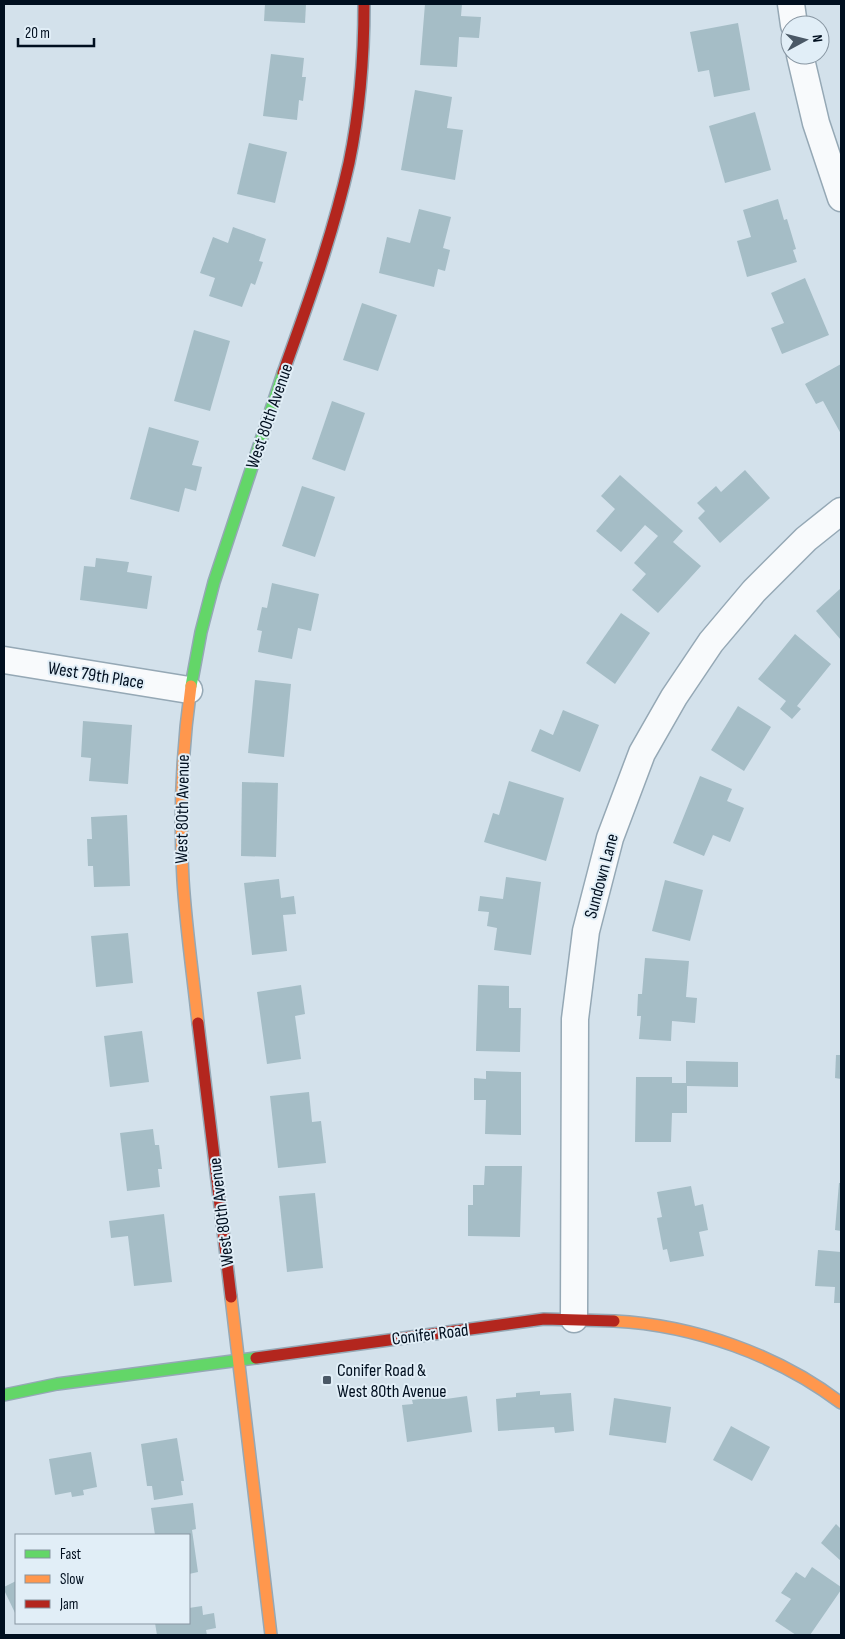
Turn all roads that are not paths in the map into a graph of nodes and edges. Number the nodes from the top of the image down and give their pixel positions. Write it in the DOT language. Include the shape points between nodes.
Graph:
graph roads {
  1 [pos="364,4"];
  2 [pos="802,65"];
  3 [pos="841,198"];
  4 [pos="841,511"];
  5 [pos="4,660"];
  6 [pos="189,690"];
  7 [pos="574,1319"];
  8 [pos="239,1359"];
  9 [pos="4,1394"];
  10 [pos="841,1403"];
  11 [pos="271,1635"];
  1 -- 6 [label="street, West 80th Avenue" via="358,109 336,213 211,592"];
  2 -- 3 [label="street" via="816,123"];
  4 -- 7 [label="street, Sundown Lane" via="806,539 754,591 711,642 642,753 610,838 586,931 575,1019"];
  5 -- 6 [label="street, West 79th Place"];
  6 -- 8 [label="street, West 80th Avenue" via="180,790 182,877"];
  7 -- 8 [label="street, Conifer Road" via="526,1322"];
  7 -- 10 [label="street, Conifer Road" via="636,1322 694,1332 760,1356 824,1390"];
  8 -- 9 [label="street, Conifer Road"];
  8 -- 11 [label="street, West 80th Avenue"];
}
